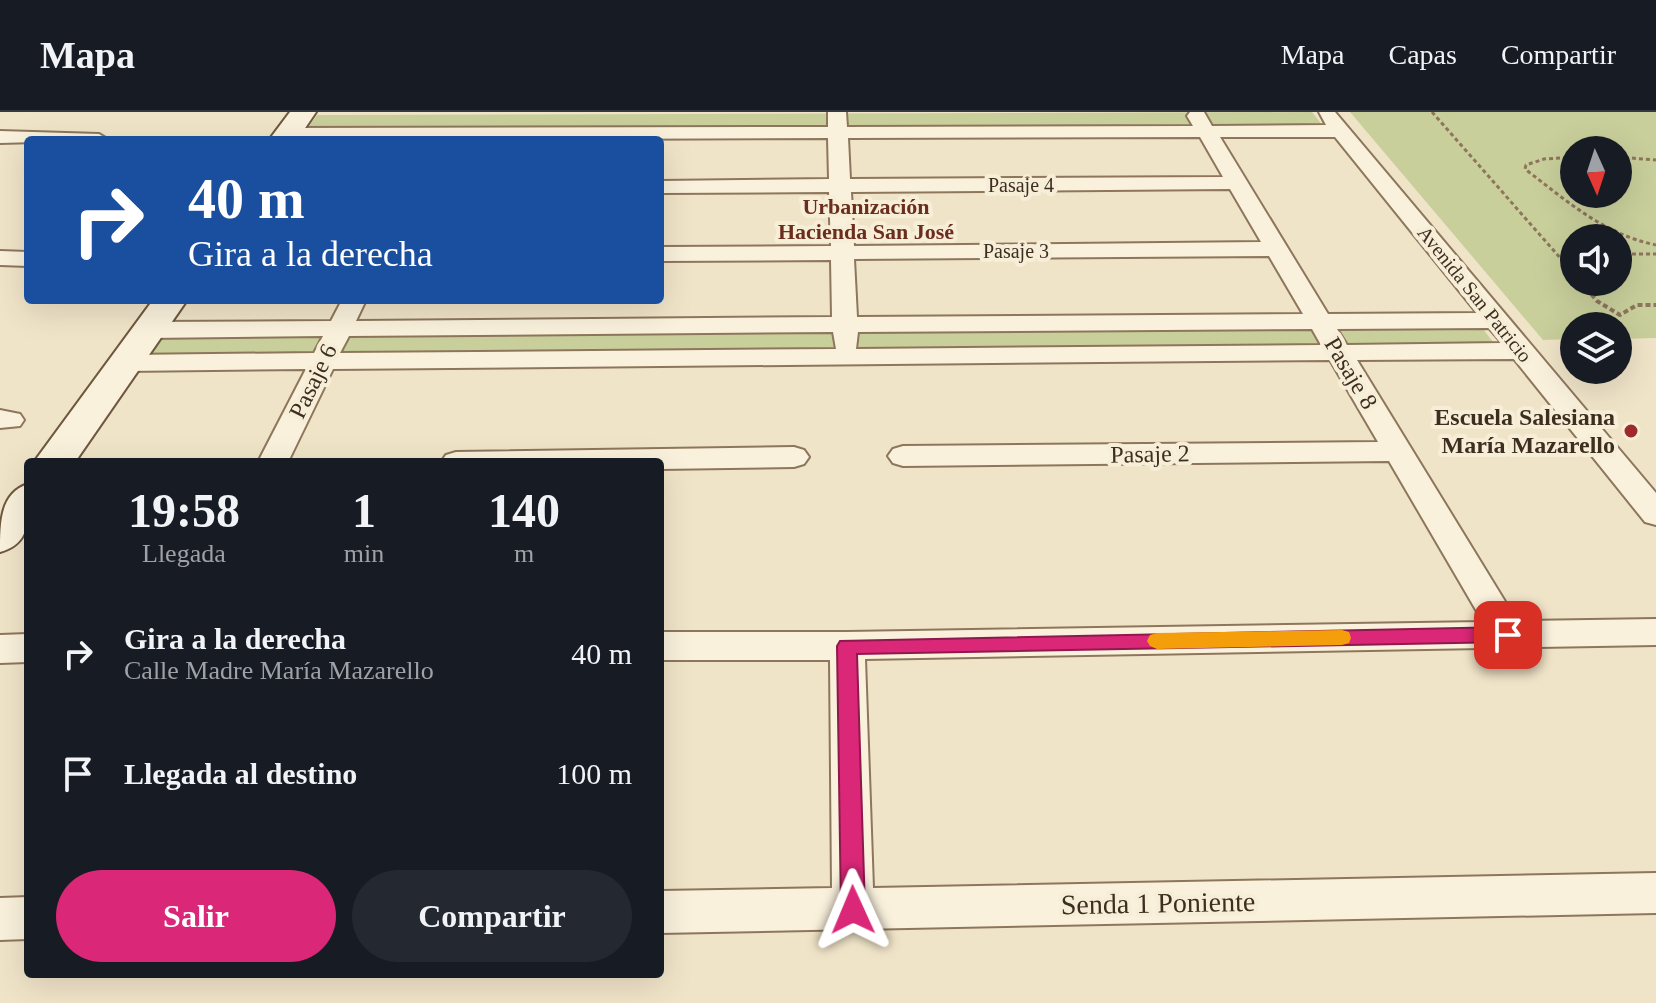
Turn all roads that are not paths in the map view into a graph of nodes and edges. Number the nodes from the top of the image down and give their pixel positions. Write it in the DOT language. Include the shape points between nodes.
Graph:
graph roads {
  1 [pos="1238,112"];
  2 [pos="446,115"];
  3 [pos="1333,121"];
  4 [pos="1201,122"];
  5 [pos="838,123"];
  6 [pos="293,125"];
  7 [pos="422,136"];
  8 [pos="435,136"];
  9 [pos="463,136"];
  10 [pos="0,137"];
  11 [pos="24,138"];
  12 [pos="1238,183"];
  13 [pos="840,186"];
  14 [pos="664,187"];
  15 [pos="1277,249"];
  16 [pos="842,252"];
  17 [pos="664,254"];
  18 [pos="0,258"];
  19 [pos="24,259"];
  20 [pos="167,304"];
  21 [pos="352,304"];
  22 [pos="1496,320"];
  23 [pos="1320,321"];
  24 [pos="845,324"];
  25 [pos="340,328"];
  26 [pos="148,330"];
  27 [pos="1522,351"];
  28 [pos="1339,352"];
  29 [pos="847,357"];
  30 [pos="323,361"];
  31 [pos="125,363"];
  32 [pos="1398,451"];
  33 [pos="903,456"];
  34 [pos="794,457"];
  35 [pos="57,458"];
  36 [pos="275,458"];
  37 [pos="664,459"];
  38 [pos="24,504"];
  39 [pos="1656,514"];
  40 [pos="0,537"];
  41 [pos="1656,632"];
  42 [pos="1508,635"];
  43 [pos="664,646"];
  44 [pos="847,646"];
  45 [pos="24,648"];
  46 [pos="0,649"];
  47 [pos="1656,893"];
  48 [pos="853,910"];
  49 [pos="664,912"];
  50 [pos="24,918"];
  51 [pos="0,919"];
  1 -- 4 [label="street"];
  2 -- 5 [label="street"];
  2 -- 6 [label="street"];
  2 -- 8 [label="street"];
  3 -- 4 [label="street"];
  3 -- 22 [label="street, Avenida San Patricio"];
  4 -- 5 [label="street"];
  4 -- 12 [label="street, Pasaje 8"];
  5 -- 9 [label="street"];
  5 -- 13 [label="street"];
  6 -- 7 [label="street"];
  10 -- 11 [label="street"];
  12 -- 13 [label="street, Pasaje 4"];
  12 -- 15 [label="street, Pasaje 8"];
  13 -- 14 [label="street, Pasaje 4"];
  13 -- 16 [label="street"];
  15 -- 16 [label="street, Pasaje 3"];
  15 -- 23 [label="street, Pasaje 8"];
  16 -- 17 [label="street, Pasaje 3"];
  16 -- 24 [label="street"];
  18 -- 19 [label="street"];
  20 -- 26 [label="street"];
  21 -- 25 [label="street, Pasaje 6"];
  22 -- 23 [label="street"];
  22 -- 27 [label="street, Avenida San Patricio"];
  23 -- 24 [label="street"];
  23 -- 28 [label="street, Pasaje 8"];
  24 -- 25 [label="street"];
  24 -- 29 [label="street"];
  25 -- 26 [label="street"];
  25 -- 30 [label="street, Pasaje 6"];
  26 -- 31 [label="street"];
  27 -- 28 [label="street"];
  27 -- 39 [label="street, Avenida San Patricio"];
  28 -- 29 [label="street"];
  28 -- 32 [label="street, Pasaje 8"];
  29 -- 30 [label="street"];
  30 -- 31 [label="street"];
  30 -- 36 [label="street, Pasaje 6"];
  31 -- 35 [label="street"];
  32 -- 33 [label="street, Pasaje 2"];
  32 -- 42 [label="street, Pasaje 8"];
  34 -- 37 [label="street"];
  38 -- 40 [label="street"];
  41 -- 42 [label="street"];
  42 -- 44 [label="street"];
  43 -- 44 [label="street"];
  44 -- 48 [label="street"];
  45 -- 46 [label="street"];
  47 -- 48 [label="street, Senda 1 Poniente"];
  48 -- 49 [label="street, Senda 1 Poniente"];
  50 -- 51 [label="street"];
}
